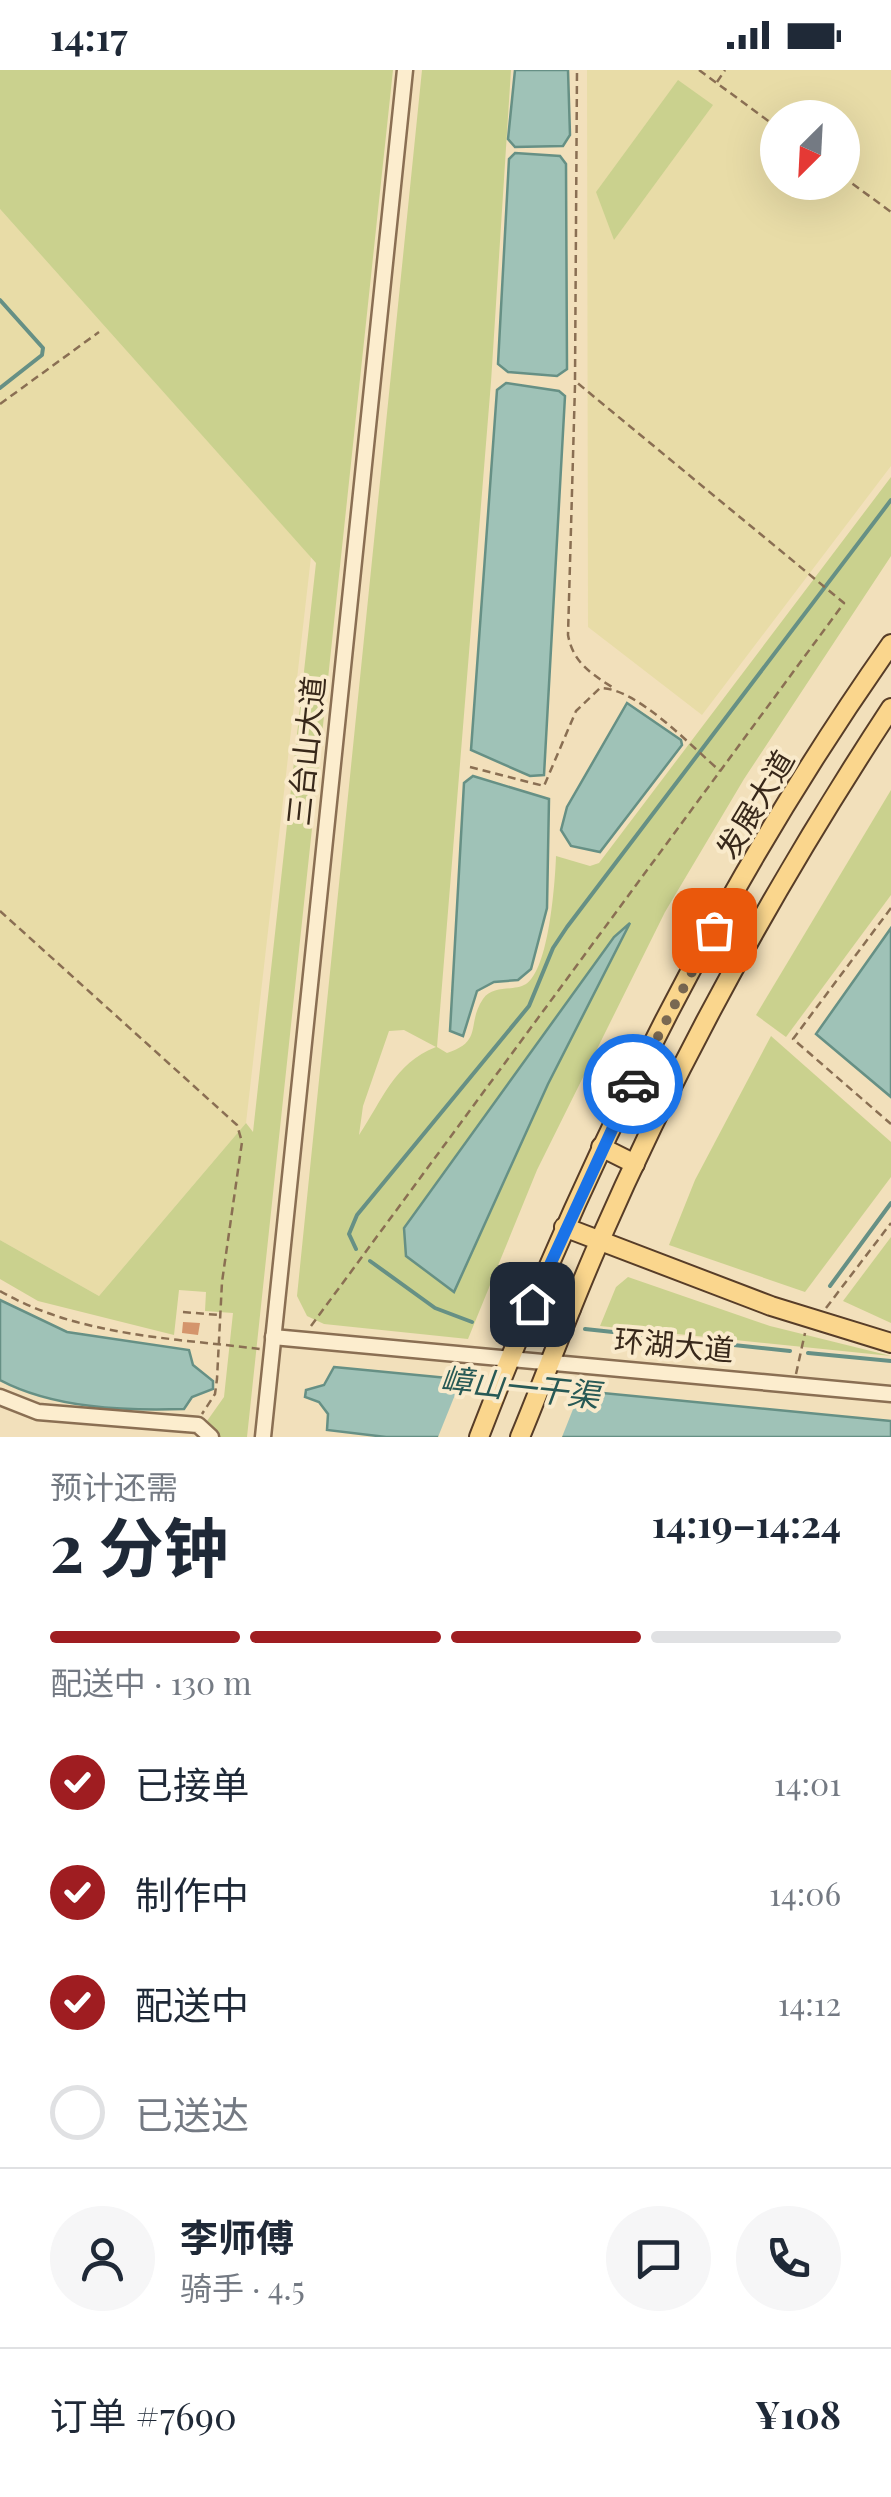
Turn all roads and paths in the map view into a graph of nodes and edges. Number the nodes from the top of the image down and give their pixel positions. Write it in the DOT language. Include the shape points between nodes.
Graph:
graph roads {
  1 [pos="405,70"];
  2 [pos="577,70"];
  3 [pos="699,70"];
  4 [pos="726,70"];
  5 [pos="716,83"];
  6 [pos="760,115"];
  7 [pos="860,189"];
  8 [pos="891,212"];
  9 [pos="99,332"];
  10 [pos="575,382"];
  11 [pos="0,404"];
  12 [pos="891,644"];
  13 [pos="613,688"];
  14 [pos="891,708"];
  15 [pos="470,766"];
  16 [pos="720,771"];
  17 [pos="891,908"];
  18 [pos="0,911"];
  19 [pos="891,1124"];
  20 [pos="602,1147"];
  21 [pos="635,1164"];
  22 [pos="891,1223"];
  23 [pos="564,1227"];
  24 [pos="600,1241"];
  25 [pos="0,1291"];
  26 [pos="536,1294"];
  27 [pos="571,1309"];
  28 [pos="183,1312"];
  29 [pos="220,1315"];
  30 [pos="814,1319"];
  31 [pos="300,1340"];
  32 [pos="891,1343"];
  33 [pos="219,1344"];
  34 [pos="272,1344"];
  35 [pos="507,1365"];
  36 [pos="548,1368"];
  37 [pos="795,1385"];
  38 [pos="891,1394"];
  39 [pos="0,1397"];
  40 [pos="198,1424"];
  41 [pos="210,1437"];
  42 [pos="263,1437"];
  43 [pos="480,1437"];
  44 [pos="520,1437"];
  1 -- 34 [label="street, 三台山大道"];
  2 -- 10 [label="path"];
  3 -- 5 [label="path"];
  4 -- 5 [label="path"];
  5 -- 6 [label="path"];
  7 -- 8 [label="path"];
  9 -- 11 [label="path"];
  10 -- 13 [label="path" via="568,635 581,664"];
  10 -- 16 [label="path" via="844,602"];
  12 -- 20 [label="main road, 发展大道" via="705,946"];
  13 -- 15 [label="path" via="600,688 576,711 544,786"];
  13 -- 16 [label="path"];
  14 -- 21 [label="main road, 发展大道" via="771,900"];
  16 -- 31 [label="path"];
  17 -- 19 [label="path" via="793,1039"];
  18 -- 29 [label="path" via="237,1125 242,1142"];
  20 -- 21 [label="main road"];
  20 -- 23 [label="main road, 发展大道"];
  21 -- 24 [label="main road, 发展大道"];
  22 -- 30 [label="path"];
  23 -- 24 [label="main road"];
  23 -- 26 [label="main road, 发展大道"];
  24 -- 27 [label="main road, 发展大道"];
  24 -- 30 [label="main road"];
  25 -- 33 [label="path" via="46,1315"];
  26 -- 27 [label="main road"];
  26 -- 35 [label="main road, 发展大道"];
  27 -- 36 [label="main road, 发展大道"];
  28 -- 29 [label="path"];
  29 -- 33 [label="path"];
  30 -- 32 [label="main road"];
  30 -- 37 [label="path" via="800,1344"];
  31 -- 34 [label="street, 环湖大道"];
  31 -- 35 [label="street, 环湖大道"];
  33 -- 34 [label="path"];
  33 -- 40 [label="path" via="215,1394"];
  34 -- 42 [label="street, 三台山大道"];
  35 -- 36 [label="street, 环湖大道"];
  35 -- 43 [label="main road, 发展大道"];
  36 -- 37 [label="street, 环湖大道"];
  36 -- 44 [label="main road, 发展大道"];
  37 -- 38 [label="street, 环湖大道"];
  39 -- 40 [label="street" via="38,1412"];
  40 -- 41 [label="street"];
}
